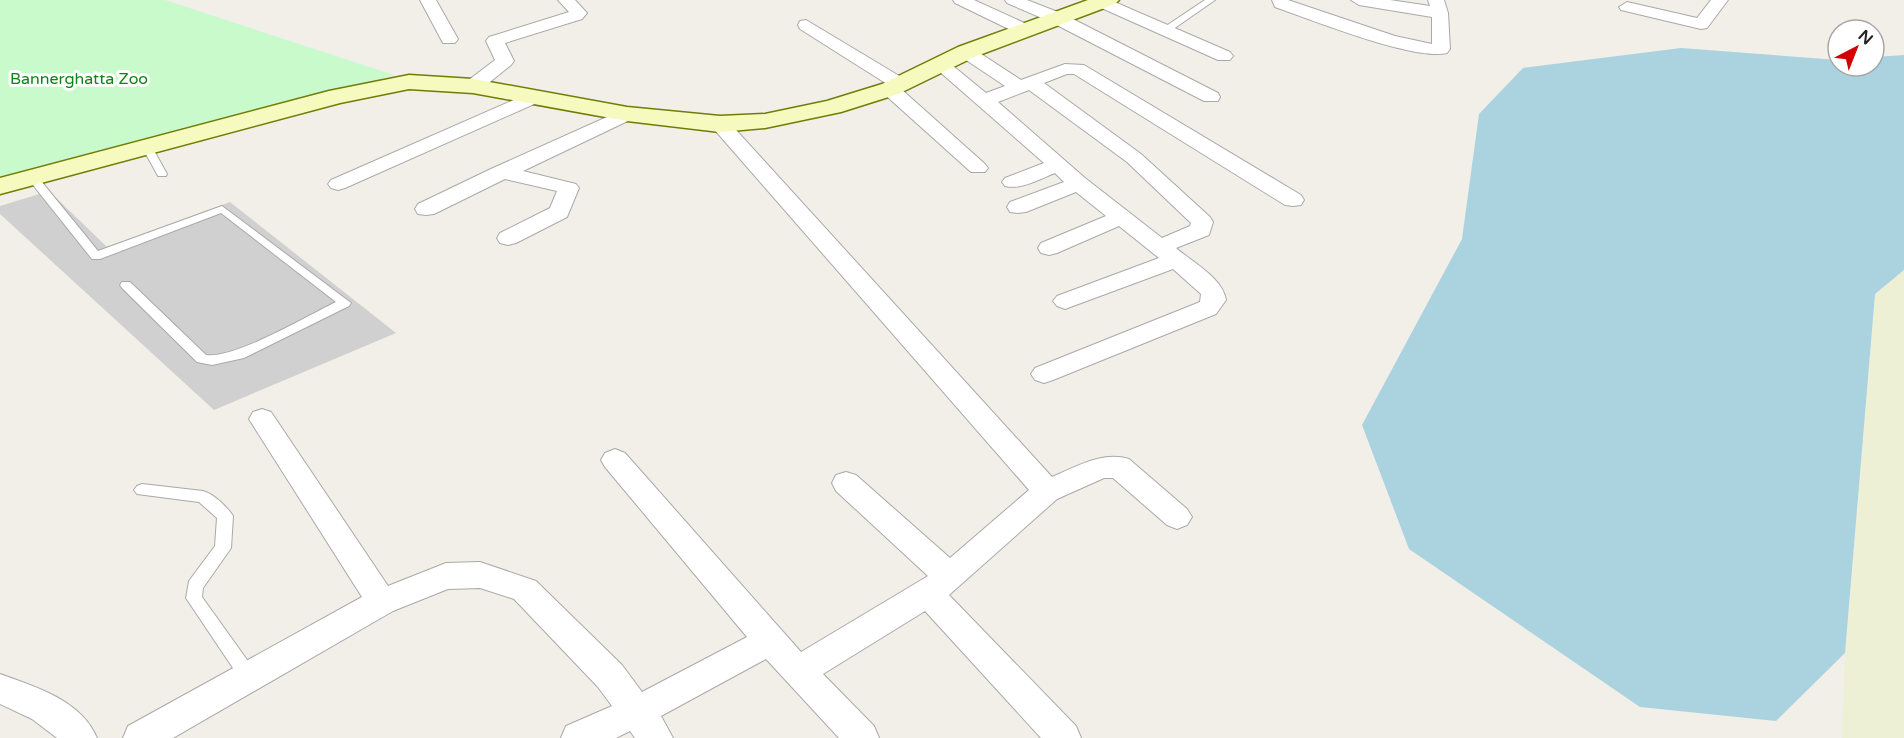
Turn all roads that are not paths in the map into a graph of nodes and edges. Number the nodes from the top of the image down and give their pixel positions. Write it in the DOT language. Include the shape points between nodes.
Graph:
graph roads {
  1 [pos="428,0"];
  2 [pos="566,0"];
  3 [pos="961,0"];
  4 [pos="1013,0"];
  5 [pos="1211,0"];
  6 [pos="1280,0"];
  7 [pos="1359,0"];
  8 [pos="1720,0"];
  9 [pos="1106,2"];
  10 [pos="1438,7"];
  11 [pos="1627,7"];
  12 [pos="1062,10"];
  13 [pos="806,25"];
  14 [pos="1025,30"];
  15 [pos="1166,30"];
  16 [pos="448,39"];
  17 [pos="966,52"];
  18 [pos="1224,56"];
  19 [pos="941,65"];
  20 [pos="473,86"];
  21 [pos="895,86"];
  22 [pos="1026,86"];
  23 [pos="534,97"];
  24 [pos="1211,97"];
  25 [pos="989,104"];
  26 [pos="627,114"];
  27 [pos="720,124"];
  28 [pos="147,147"];
  29 [pos="1058,165"];
  30 [pos="978,168"];
  31 [pos="500,172"];
  32 [pos="162,174"];
  33 [pos="33,178"];
  34 [pos="1012,182"];
  35 [pos="1078,183"];
  36 [pos="338,184"];
  37 [pos="0,186"];
  38 [pos="1293,200"];
  39 [pos="1018,207"];
  40 [pos="426,209"];
  41 [pos="1121,217"];
  42 [pos="508,238"];
  43 [pos="1049,248"];
  44 [pos="1169,253"];
  45 [pos="126,285"];
  46 [pos="1065,301"];
  47 [pos="1044,374"];
  48 [pos="262,419"];
  49 [pos="615,460"];
  50 [pos="846,483"];
  51 [pos="141,490"];
  52 [pos="1047,491"];
  53 [pos="1177,517"];
  54 [pos="939,585"];
  55 [pos="382,602"];
  56 [pos="770,641"];
  57 [pos="798,670"];
  58 [pos="249,677"];
  59 [pos="0,689"];
  60 [pos="647,724"];
  61 [pos="591,735"];
  62 [pos="80,738"];
  63 [pos="140,738"];
  64 [pos="862,738"];
  65 [pos="1064,738"];
  1 -- 16 [label="street"];
  2 -- 20 [label="street" via="579,13 495,41 505,61"];
  3 -- 14 [label="street"];
  4 -- 12 [label="street"];
  5 -- 15 [label="lane"];
  6 -- 10 [label="street" via="1281,4 1390,40 1434,50 1441,49"];
  7 -- 10 [label="street"];
  8 -- 11 [label="street" via="1701,24"];
  9 -- 12 [label="street"];
  9 -- 15 [label="street"];
  12 -- 14 [label="street"];
  12 -- 24 [label="street"];
  13 -- 21 [label="street"];
  14 -- 17 [label="street"];
  15 -- 18 [label="street"];
  17 -- 19 [label="street"];
  17 -- 22 [label="street"];
  19 -- 21 [label="street"];
  19 -- 25 [label="street"];
  20 -- 23 [label="street"];
  20 -- 28 [label="street" via="409,82"];
  21 -- 27 [label="street" via="798,115"];
  21 -- 30 [label="street"];
  22 -- 25 [label="street" via="992,97"];
  22 -- 38 [label="street" via="1069,68 1078,69"];
  22 -- 44 [label="street" via="1134,158 1202,222 1201,230"];
  23 -- 26 [label="street"];
  23 -- 36 [label="street"];
  25 -- 29 [label="street"];
  26 -- 27 [label="street"];
  26 -- 31 [label="street"];
  27 -- 52 [label="street"];
  28 -- 32 [label="lane"];
  28 -- 33 [label="street"];
  29 -- 34 [label="street"];
  29 -- 35 [label="street"];
  31 -- 40 [label="street"];
  31 -- 42 [label="street" via="569,188 559,212"];
  33 -- 37 [label="street"];
  33 -- 45 [label="lane" via="96,256 222,209 345,303 239,355 210,362 202,359"];
  35 -- 39 [label="street"];
  35 -- 41 [label="street"];
  41 -- 43 [label="street"];
  41 -- 44 [label="street"];
  44 -- 46 [label="street"];
  44 -- 47 [label="street" via="1213,291 1214,300 1208,308"];
  48 -- 55 [label="street"];
  49 -- 56 [label="street"];
  50 -- 54 [label="street"];
  51 -- 58 [label="lane" via="203,497 225,516 223,548 195,586 194,598"];
  52 -- 53 [label="street" via="1101,468 1119,467"];
  52 -- 54 [label="street"];
  54 -- 57 [label="street"];
  54 -- 65 [label="street"];
  55 -- 58 [label="street"];
  55 -- 60 [label="street" via="446,576 480,575 525,590 610,676"];
  56 -- 57 [label="street"];
  56 -- 60 [label="street"];
  57 -- 64 [label="street"];
  58 -- 63 [label="street"];
  59 -- 62 [label="street" via="69,724"];
  60 -- 61 [label="street"];
}
